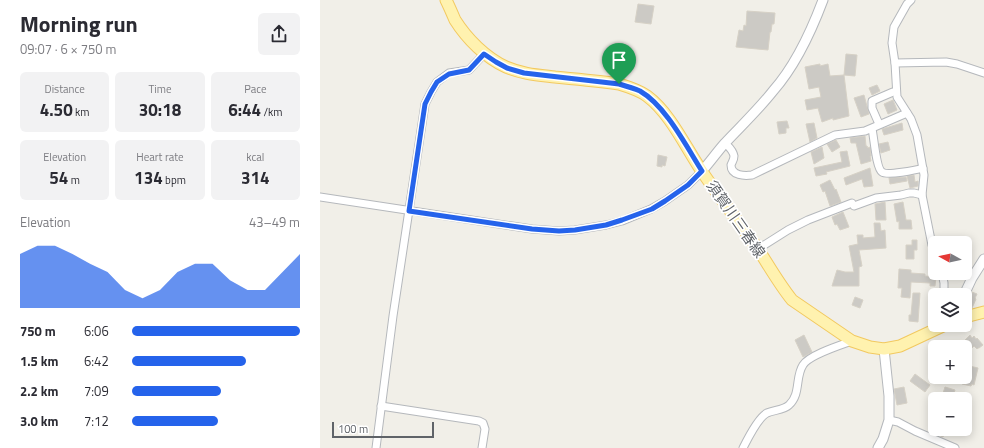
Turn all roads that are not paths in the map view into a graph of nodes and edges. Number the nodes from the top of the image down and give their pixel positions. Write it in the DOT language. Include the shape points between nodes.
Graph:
graph roads {
  1 [pos="446,0"];
  2 [pos="823,0"];
  3 [pos="909,1"];
  4 [pos="484,54"];
  5 [pos="895,63"];
  6 [pos="984,73"];
  7 [pos="896,92"];
  8 [pos="907,113"];
  9 [pos="879,124"];
  10 [pos="872,129"];
  11 [pos="726,143"];
  12 [pos="923,168"];
  13 [pos="702,171"];
  14 [pos="922,195"];
  15 [pos="320,197"];
  16 [pos="409,211"];
  17 [pos="930,236"];
  18 [pos="758,249"];
  19 [pos="984,259"];
  20 [pos="972,272"];
  21 [pos="984,312"];
  22 [pos="972,315"];
  23 [pos="929,332"];
  24 [pos="852,341"];
  25 [pos="884,349"];
  26 [pos="381,406"];
  27 [pos="889,420"];
  28 [pos="376,448"];
  29 [pos="482,448"];
  30 [pos="743,448"];
  31 [pos="878,448"];
  32 [pos="954,448"];
  1 -- 4 [label="main road, 須賀川三春線" via="463,32"];
  2 -- 11 [label="street" via="804,45 786,75"];
  3 -- 5 [label="street" via="894,28 892,43"];
  4 -- 13 [label="main road, 須賀川三春線" via="507,68 524,73 619,84 640,91 670,121"];
  4 -- 16 [label="street" via="469,70 449,74 437,82 425,104"];
  5 -- 6 [label="street" via="946,62"];
  5 -- 7 [label="street"];
  7 -- 8 [label="street"];
  7 -- 9 [label="street" via="872,101 872,108"];
  8 -- 9 [label="street"];
  8 -- 12 [label="street" via="917,135"];
  9 -- 10 [label="street"];
  10 -- 11 [label="street" via="835,135 752,175 739,175 732,170 734,155"];
  10 -- 12 [label="street" via="879,168 882,172"];
  11 -- 13 [label="street"];
  12 -- 14 [label="street"];
  13 -- 16 [label="street" via="688,185 652,209 606,225 575,230 532,229"];
  13 -- 18 [label="main road, 須賀川三春線"];
  14 -- 17 [label="street"];
  14 -- 18 [label="street" via="909,192 853,204 808,220"];
  15 -- 16 [label="street"];
  16 -- 26 [label="street"];
  18 -- 24 [label="main road, 須賀川三春線" via="792,300"];
  19 -- 20 [label="street"];
  21 -- 22 [label="main road"];
  23 -- 25 [label="main road, 須賀川三春線" via="900,346"];
  24 -- 25 [label="main road, 須賀川三春線"];
  24 -- 30 [label="street" via="806,361 793,400 788,406 765,414"];
  25 -- 27 [label="street"];
  26 -- 28 [label="street"];
  26 -- 29 [label="street" via="479,421 485,429"];
  27 -- 31 [label="street"];
  27 -- 32 [label="street"];
}
